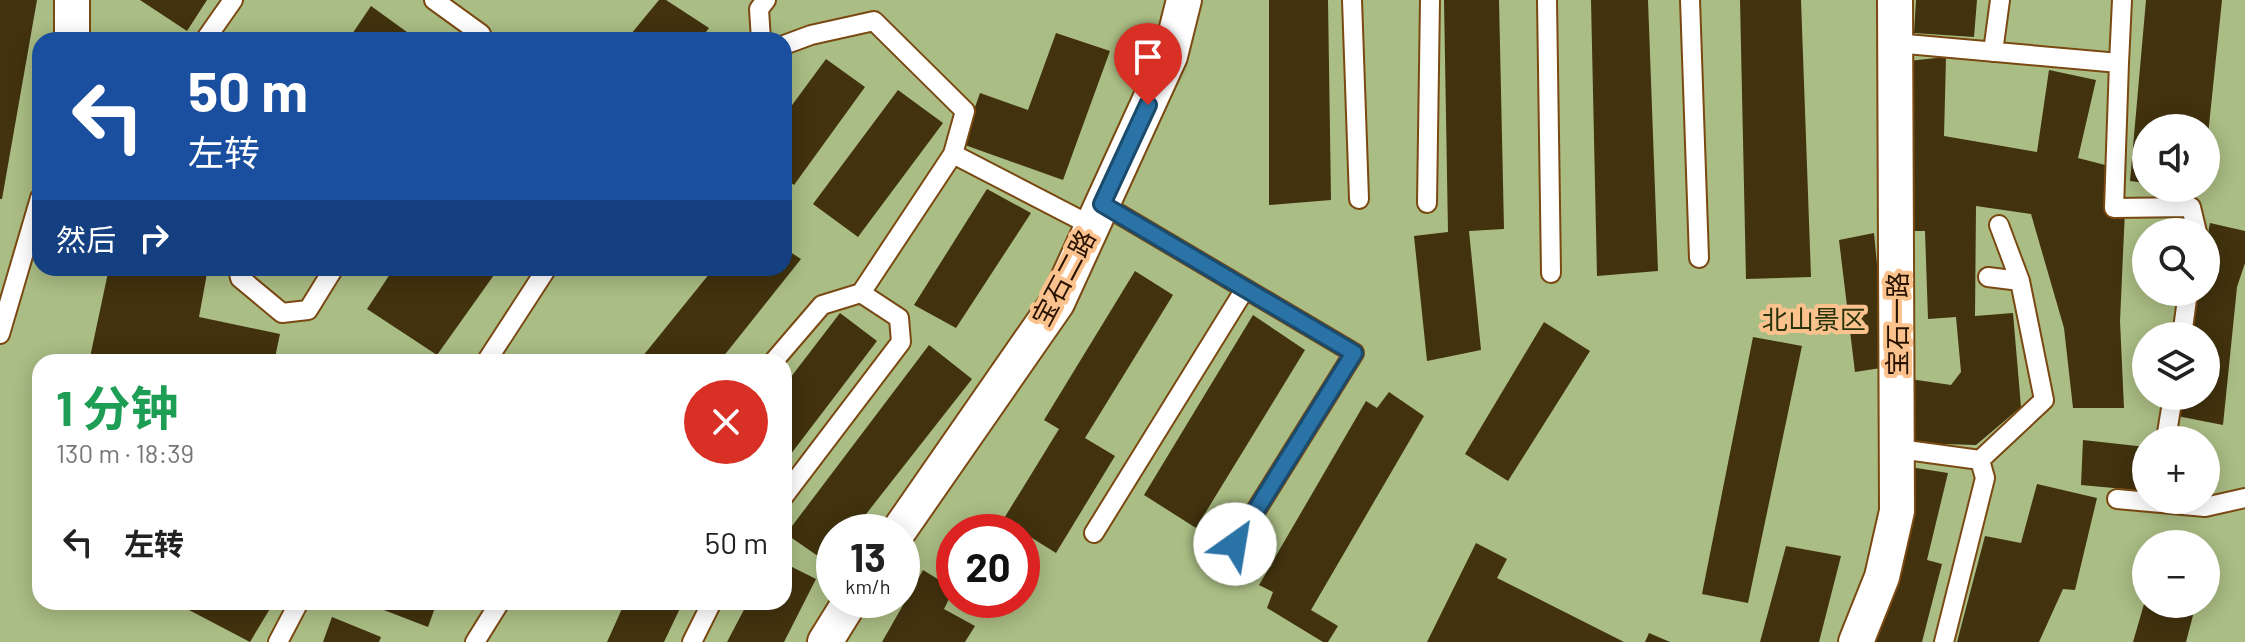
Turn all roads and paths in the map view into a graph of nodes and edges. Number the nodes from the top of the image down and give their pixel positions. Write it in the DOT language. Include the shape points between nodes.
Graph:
graph roads {
  1 [pos="72,0"];
  2 [pos="233,0"];
  3 [pos="434,0"];
  4 [pos="766,0"];
  5 [pos="1184,0"];
  6 [pos="1352,0"];
  7 [pos="1430,0"];
  8 [pos="1547,0"];
  9 [pos="1690,0"];
  10 [pos="1895,0"];
  11 [pos="2000,0"];
  12 [pos="2122,0"];
  13 [pos="72,32"];
  14 [pos="211,32"];
  15 [pos="473,32"];
  16 [pos="760,32"];
  17 [pos="792,42"];
  18 [pos="1895,43"];
  19 [pos="1993,52"];
  20 [pos="2119,63"];
  21 [pos="953,154"];
  22 [pos="1359,199"];
  23 [pos="1427,203"];
  24 [pos="1097,215"];
  25 [pos="2194,218"];
  26 [pos="32,225"];
  27 [pos="1999,225"];
  28 [pos="1699,258"];
  29 [pos="1551,273"];
  30 [pos="240,276"];
  31 [pos="329,276"];
  32 [pos="542,276"];
  33 [pos="1988,277"];
  34 [pos="2020,281"];
  35 [pos="1245,289"];
  36 [pos="861,293"];
  37 [pos="0,334"];
  38 [pos="491,354"];
  39 [pos="780,354"];
  40 [pos="1899,449"];
  41 [pos="1980,460"];
  42 [pos="792,485"];
  43 [pos="2245,498"];
  44 [pos="2117,499"];
  45 [pos="910,514"];
  46 [pos="1094,533"];
  47 [pos="1235,544"];
  48 [pos="295,610"];
  49 [pos="495,610"];
  50 [pos="708,610"];
  51 [pos="840,618"];
  52 [pos="278,642"];
  53 [pos="475,642"];
  54 [pos="692,642"];
  55 [pos="825,642"];
  56 [pos="1856,642"];
  57 [pos="1944,642"];
  1 -- 13 [label="street"];
  2 -- 14 [label="lane"];
  3 -- 15 [label="lane"];
  4 -- 16 [label="lane" via="759,9"];
  5 -- 24 [label="street, 宝石二路" via="1170,56"];
  6 -- 22 [label="lane"];
  7 -- 23 [label="lane"];
  8 -- 29 [label="lane"];
  9 -- 28 [label="lane"];
  10 -- 18 [label="street, 宝石一路"];
  11 -- 19 [label="lane"];
  12 -- 20 [label="lane"];
  17 -- 21 [label="lane" via="874,21 965,111"];
  18 -- 19 [label="lane"];
  18 -- 40 [label="street, 宝石一路"];
  19 -- 20 [label="lane"];
  20 -- 25 [label="lane" via="2114,208 2191,207"];
  21 -- 24 [label="lane"];
  21 -- 36 [label="lane"];
  24 -- 35 [label="lane"];
  24 -- 45 [label="street, 宝石二路" via="1057,303"];
  26 -- 37 [label="lane"];
  27 -- 34 [label="lane"];
  30 -- 31 [label="lane" via="282,313 308,310"];
  32 -- 38 [label="lane"];
  33 -- 34 [label="lane"];
  34 -- 41 [label="lane" via="2044,400"];
  35 -- 46 [label="lane"];
  35 -- 47 [label="lane" via="1354,353"];
  36 -- 39 [label="lane" via="822,305"];
  36 -- 42 [label="lane" via="899,318 901,342"];
  40 -- 41 [label="lane"];
  40 -- 56 [label="street, 宝石一路" via="1897,511 1882,577"];
  41 -- 57 [label="lane" via="1985,478"];
  43 -- 44 [label="lane" via="2205,507"];
  48 -- 52 [label="lane"];
  49 -- 53 [label="lane"];
  50 -- 54 [label="lane"];
  51 -- 55 [label="street"];
}
